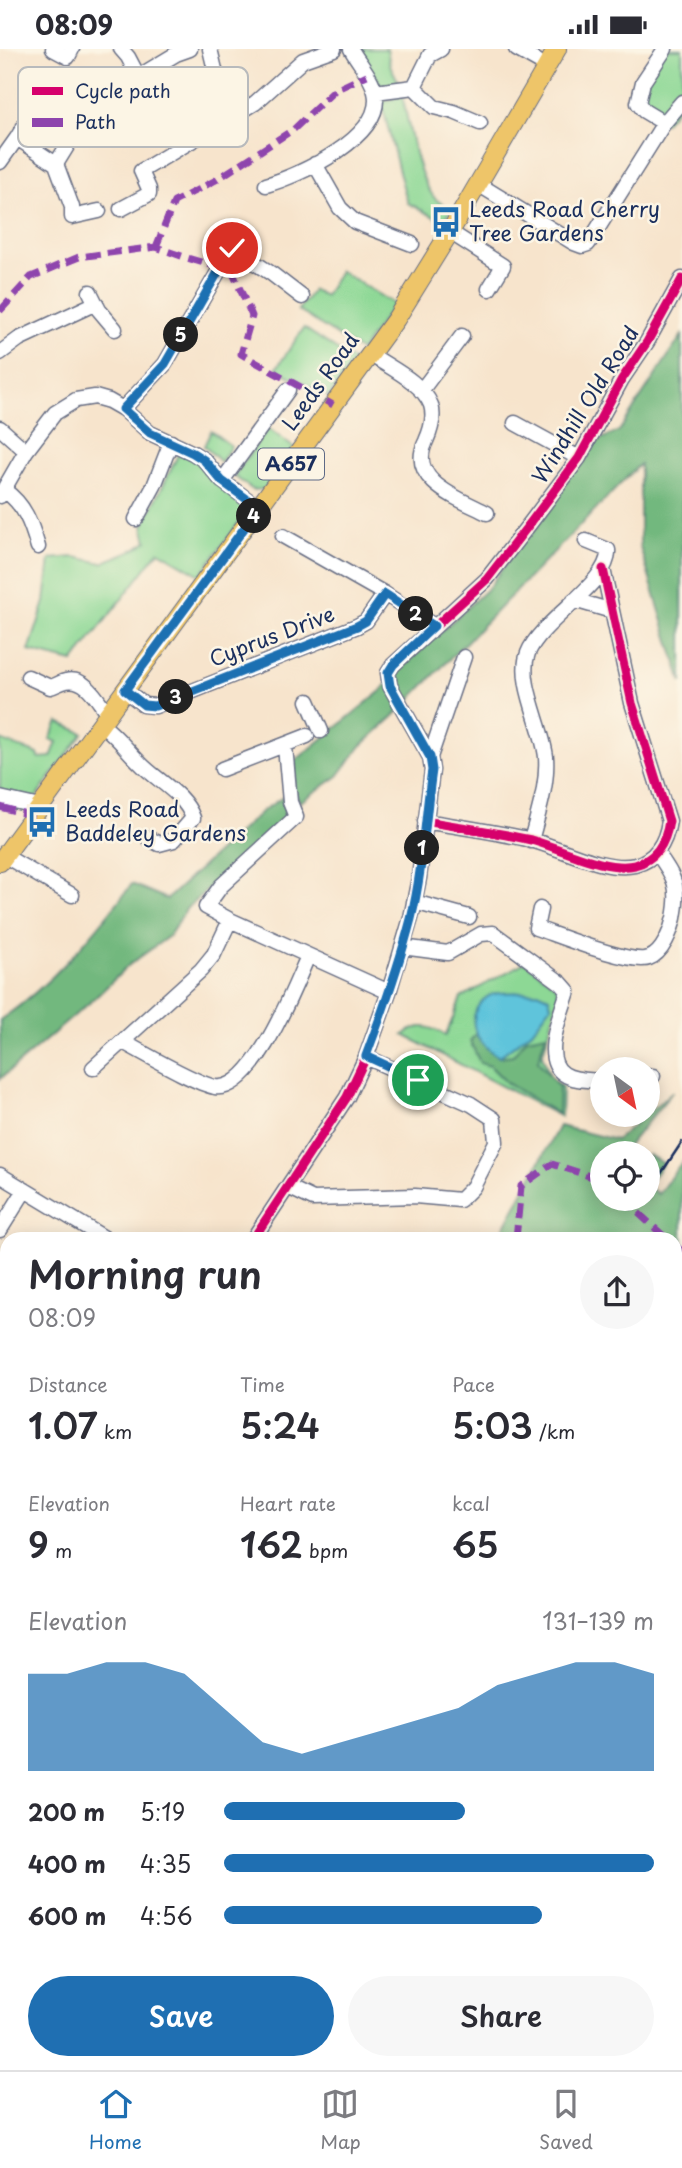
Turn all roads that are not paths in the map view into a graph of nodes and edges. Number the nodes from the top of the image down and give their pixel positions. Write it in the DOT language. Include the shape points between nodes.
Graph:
graph roads {
  1 [pos="53,49"];
  2 [pos="121,49"];
  3 [pos="190,49"];
  4 [pos="209,49"];
  5 [pos="334,49"];
  6 [pos="351,49"];
  7 [pos="440,49"];
  8 [pos="516,49"];
  9 [pos="557,49"];
  10 [pos="665,49"];
  11 [pos="70,53"];
  12 [pos="299,55"];
  13 [pos="546,66"];
  14 [pos="133,67"];
  15 [pos="156,67"];
  16 [pos="214,67"];
  17 [pos="414,87"];
  18 [pos="375,92"];
  19 [pos="682,102"];
  20 [pos="248,107"];
  21 [pos="480,123"];
  22 [pos="664,123"];
  23 [pos="17,138"];
  24 [pos="30,147"];
  25 [pos="66,147"];
  26 [pos="182,147"];
  27 [pos="0,162"];
  28 [pos="56,164"];
  29 [pos="314,164"];
  30 [pos="478,184"];
  31 [pos="266,185"];
  32 [pos="121,209"];
  33 [pos="99,211"];
  34 [pos="450,232"];
  35 [pos="412,244"];
  36 [pos="682,279"];
  37 [pos="489,289"];
  38 [pos="302,297"];
  39 [pos="115,329"];
  40 [pos="462,336"];
  41 [pos="0,353"];
  42 [pos="370,354"];
  43 [pos="288,390"];
  44 [pos="421,391"];
  45 [pos="123,409"];
  46 [pos="515,423"];
  47 [pos="0,428"];
  48 [pos="171,442"];
  49 [pos="26,451"];
  50 [pos="579,458"];
  51 [pos="222,481"];
  52 [pos="2,493"];
  53 [pos="259,508"];
  54 [pos="487,513"];
  55 [pos="136,519"];
  56 [pos="283,536"];
  57 [pos="586,541"];
  58 [pos="38,547"];
  59 [pos="603,569"];
  60 [pos="385,594"];
  61 [pos="574,600"];
  62 [pos="612,611"];
  63 [pos="434,626"];
  64 [pos="464,657"];
  65 [pos="28,677"];
  66 [pos="125,690"];
  67 [pos="308,701"];
  68 [pos="104,719"];
  69 [pos="285,746"];
  70 [pos="430,757"];
  71 [pos="222,769"];
  72 [pos="0,798"];
  73 [pos="40,807"];
  74 [pos="425,821"];
  75 [pos="531,841"];
  76 [pos="657,853"];
  77 [pos="2,859"];
  78 [pos="160,860"];
  79 [pos="72,895"];
  80 [pos="414,902"];
  81 [pos="540,909"];
  82 [pos="469,917"];
  83 [pos="230,921"];
  84 [pos="402,947"];
  85 [pos="308,955"];
  86 [pos="389,992"];
  87 [pos="122,1042"];
  88 [pos="366,1056"];
  89 [pos="93,1068"];
  90 [pos="590,1080"];
  91 [pos="0,1175"];
  92 [pos="288,1187"];
  93 [pos="25,1190"];
  94 [pos="0,1230"];
  95 [pos="94,1232"];
  96 [pos="258,1232"];
  1 -- 11 [label="street"];
  2 -- 14 [label="street"];
  3 -- 15 [label="street"];
  4 -- 16 [label="street"];
  5 -- 12 [label="street"];
  6 -- 18 [label="street"];
  7 -- 17 [label="street" via="430,55"];
  8 -- 13 [label="street"];
  9 -- 13 [label="main road, Leeds Road / A657"];
  10 -- 22 [label="street" via="643,82 638,103"];
  12 -- 20 [label="street"];
  13 -- 30 [label="main road, Leeds Road / A657"];
  17 -- 18 [label="street"];
  17 -- 21 [label="street" via="434,107"];
  18 -- 29 [label="street" via="376,105 368,125 345,148"];
  19 -- 22 [label="street"];
  22 -- 30 [label="street" via="594,237 582,246"];
  23 -- 27 [label="street"];
  24 -- 28 [label="street"];
  25 -- 28 [label="street"];
  26 -- 32 [label="street" via="141,171 149,194"];
  28 -- 33 [label="street" via="72,217"];
  29 -- 31 [label="street"];
  29 -- 35 [label="street" via="355,222"];
  30 -- 34 [label="main road, Leeds Road / A657"];
  34 -- 37 [label="street" via="503,266"];
  34 -- 42 [label="main road, Leeds Road / A657"];
  36 -- 50 [label="street, Windhill Old Road"];
  38 -- 45 [label="street" via="226,244 165,364"];
  39 -- 41 [label="street" via="93,298"];
  40 -- 44 [label="street"];
  42 -- 44 [label="street"];
  42 -- 53 [label="main road, Leeds Road / A657"];
  43 -- 51 [label="street"];
  44 -- 54 [label="street" via="433,414 422,448 423,468 437,486"];
  45 -- 48 [label="street" via="150,433"];
  45 -- 49 [label="street" via="95,397 70,402 55,413"];
  46 -- 50 [label="street"];
  47 -- 49 [label="street"];
  48 -- 51 [label="street" via="204,460"];
  48 -- 55 [label="street"];
  49 -- 52 [label="street"];
  50 -- 63 [label="street, Windhill Old Road" via="486,579"];
  51 -- 53 [label="street"];
  52 -- 58 [label="street" via="18,501 27,513"];
  53 -- 66 [label="main road, Leeds Road / A657"];
  56 -- 60 [label="street"];
  57 -- 59 [label="street" via="608,550"];
  59 -- 61 [label="street"];
  59 -- 62 [label="street"];
  60 -- 63 [label="street"];
  60 -- 66 [label="street, Cyprus Drive" via="357,626 155,706 144,705"];
  61 -- 62 [label="street"];
  61 -- 75 [label="street" via="544,629 528,653 526,678 546,754 547,777"];
  62 -- 76 [label="street" via="632,703 669,821 667,837"];
  63 -- 70 [label="street, Windhill Old Road" via="388,673 390,686"];
  64 -- 70 [label="street"];
  65 -- 68 [label="street" via="50,687 79,681 87,686"];
  66 -- 68 [label="main road, Leeds Road / A657"];
  67 -- 69 [label="street" via="314,734"];
  68 -- 73 [label="main road, Leeds Road / A657"];
  68 -- 78 [label="street" via="140,764 190,810 193,818 174,840 155,841"];
  69 -- 71 [label="street"];
  69 -- 83 [label="street" via="290,802 302,821 221,886 206,907"];
  70 -- 74 [label="street"];
  72 -- 73 [label="street"];
  73 -- 77 [label="main road, Leeds Road / A657"];
  74 -- 75 [label="street"];
  74 -- 80 [label="street"];
  75 -- 76 [label="street" via="619,866 636,865"];
  76 -- 81 [label="street" via="673,875 677,904 664,944 649,958 626,958 536,927"];
  77 -- 79 [label="street"];
  80 -- 82 [label="street"];
  80 -- 84 [label="street"];
  83 -- 85 [label="street"];
  83 -- 87 [label="street" via="201,970"];
  84 -- 86 [label="street"];
  84 -- 90 [label="street" via="448,953 481,934 494,933 568,991 552,1048 553,1061 564,1075"];
  85 -- 86 [label="street"];
  85 -- 87 [label="street" via="278,1024 233,1083 222,1087 206,1084"];
  86 -- 88 [label="street"];
  87 -- 89 [label="street"];
  88 -- 92 [label="street" via="347,1097"];
  88 -- 92 [label="street" via="494,1119 496,1142 473,1187 460,1200 402,1196 313,1199"];
  91 -- 93 [label="street"];
  92 -- 96 [label="street"];
  93 -- 94 [label="street"];
  93 -- 95 [label="street"];
}
